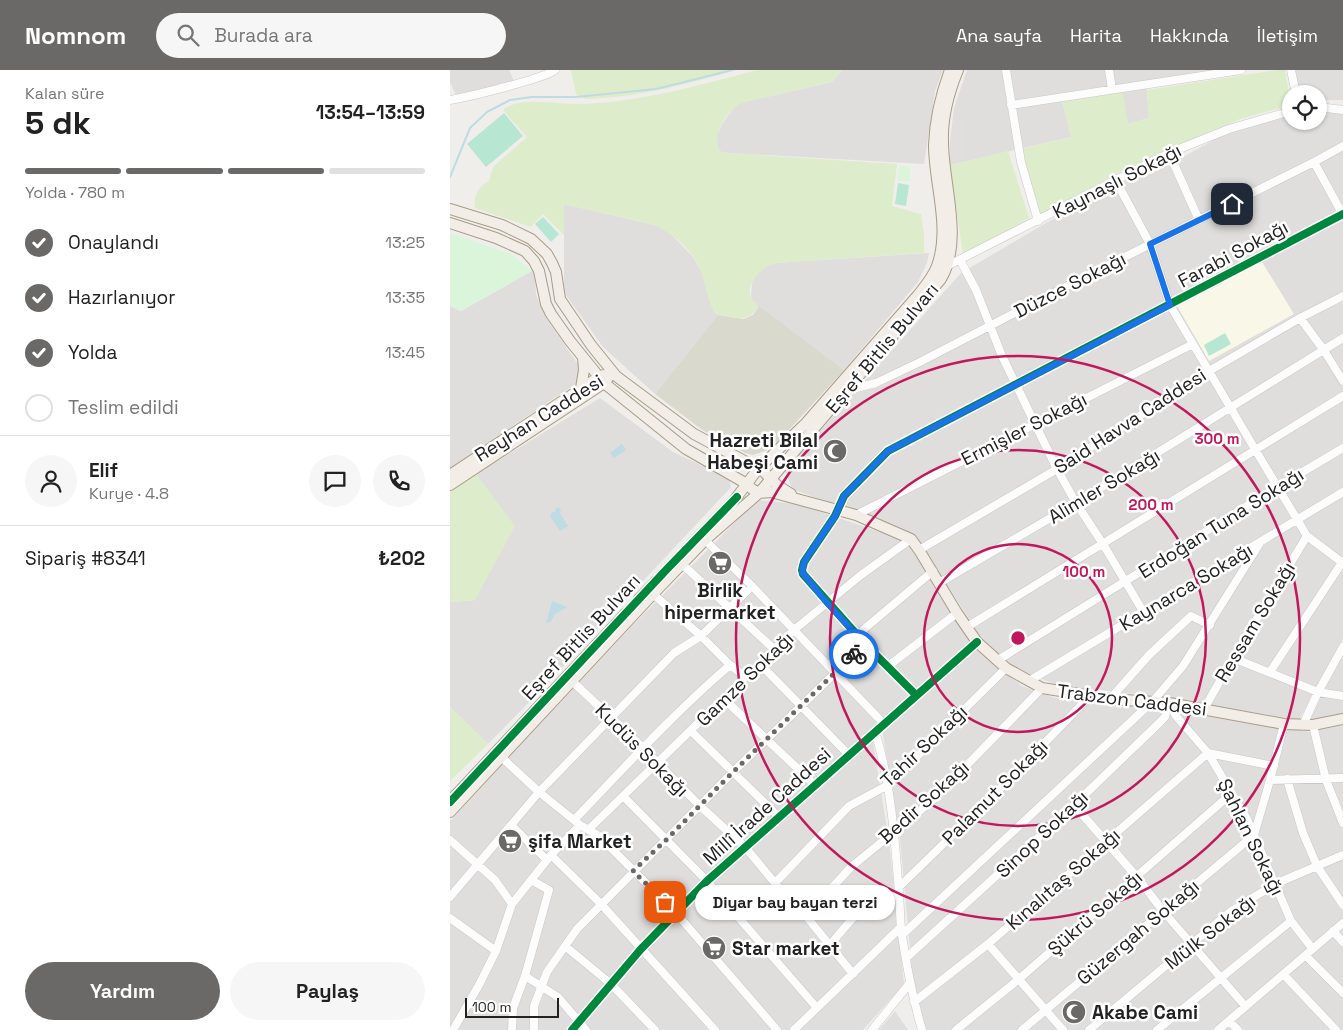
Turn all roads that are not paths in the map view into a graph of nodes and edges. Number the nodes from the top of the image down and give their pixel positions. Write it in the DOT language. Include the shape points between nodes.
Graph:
graph roads {
  1 [pos="555,70"];
  2 [pos="950,70"];
  3 [pos="958,70"];
  4 [pos="1006,70"];
  5 [pos="1109,70"];
  6 [pos="1241,70"];
  7 [pos="1291,70"];
  8 [pos="1294,85"];
  9 [pos="1112,89"];
  10 [pos="450,100"];
  11 [pos="1011,104"];
  12 [pos="1327,108"];
  13 [pos="1343,110"];
  14 [pos="1282,114"];
  15 [pos="1343,146"];
  16 [pos="1169,153"];
  17 [pos="1314,162"];
  18 [pos="1116,179"];
  19 [pos="450,209"];
  20 [pos="1343,215"];
  21 [pos="1199,220"];
  22 [pos="1038,221"];
  23 [pos="450,223"];
  24 [pos="1150,244"];
  25 [pos="960,260"];
  26 [pos="948,265"];
  27 [pos="1343,296"];
  28 [pos="1170,305"];
  29 [pos="1300,318"];
  30 [pos="991,326"];
  31 [pos="1343,338"];
  32 [pos="1193,344"];
  33 [pos="1323,349"];
  34 [pos="583,357"];
  35 [pos="1209,371"];
  36 [pos="613,372"];
  37 [pos="602,380"];
  38 [pos="1343,382"];
  39 [pos="1016,385"];
  40 [pos="844,387"];
  41 [pos="581,388"];
  42 [pos="1343,396"];
  43 [pos="1231,407"];
  44 [pos="1034,424"];
  45 [pos="1343,448"];
  46 [pos="1256,451"];
  47 [pos="782,464"];
  48 [pos="1057,468"];
  49 [pos="758,469"];
  50 [pos="450,474"];
  51 [pos="729,474"];
  52 [pos="770,479"];
  53 [pos="747,484"];
  54 [pos="450,485"];
  55 [pos="1279,486"];
  56 [pos="1343,492"];
  57 [pos="759,493"];
  58 [pos="737,497"];
  59 [pos="803,500"];
  60 [pos="1076,503"];
  61 [pos="838,510"];
  62 [pos="856,515"];
  63 [pos="1298,518"];
  64 [pos="1307,536"];
  65 [pos="705,540"];
  66 [pos="911,540"];
  67 [pos="1260,543"];
  68 [pos="1103,544"];
  69 [pos="919,550"];
  70 [pos="1343,562"];
  71 [pos="682,564"];
  72 [pos="933,571"];
  73 [pos="1126,581"];
  74 [pos="940,583"];
  75 [pos="752,586"];
  76 [pos="653,594"];
  77 [pos="827,603"];
  78 [pos="730,607"];
  79 [pos="957,613"];
  80 [pos="1144,613"];
  81 [pos="1210,625"];
  82 [pos="967,627"];
  83 [pos="794,630"];
  84 [pos="857,634"];
  85 [pos="701,636"];
  86 [pos="977,642"];
  87 [pos="865,644"];
  88 [pos="775,650"];
  89 [pos="1342,652"];
  90 [pos="1233,658"];
  91 [pos="998,660"];
  92 [pos="760,664"];
  93 [pos="730,665"];
  94 [pos="887,667"];
  95 [pos="1006,668"];
  96 [pos="834,672"];
  97 [pos="1270,672"];
  98 [pos="746,677"];
  99 [pos="572,681"];
  100 [pos="1029,681"];
  101 [pos="1042,688"];
  102 [pos="1318,692"];
  103 [pos="916,695"];
  104 [pos="1090,696"];
  105 [pos="1343,696"];
  106 [pos="724,699"];
  107 [pos="1110,699"];
  108 [pos="1153,701"];
  109 [pos="1169,703"];
  110 [pos="800,706"];
  111 [pos="1204,709"];
  112 [pos="612,718"];
  113 [pos="1343,719"];
  114 [pos="884,724"];
  115 [pos="1284,724"];
  116 [pos="1308,725"];
  117 [pos="691,731"];
  118 [pos="876,731"];
  119 [pos="767,739"];
  120 [pos="643,748"];
  121 [pos="1208,752"];
  122 [pos="498,754"];
  123 [pos="849,755"];
  124 [pos="657,764"];
  125 [pos="1274,766"];
  126 [pos="733,772"];
  127 [pos="1343,778"];
  128 [pos="1287,779"];
  129 [pos="1270,780"];
  130 [pos="1326,780"];
  131 [pos="815,785"];
  132 [pos="888,785"];
  133 [pos="539,792"];
  134 [pos="1232,794"];
  135 [pos="622,796"];
  136 [pos="450,802"];
  137 [pos="1074,805"];
  138 [pos="700,806"];
  139 [pos="450,812"];
  140 [pos="779,816"];
  141 [pos="577,823"];
  142 [pos="1343,823"];
  143 [pos="511,825"];
  144 [pos="589,829"];
  145 [pos="893,832"];
  146 [pos="1254,834"];
  147 [pos="450,840"];
  148 [pos="666,840"];
  149 [pos="1106,841"];
  150 [pos="745,847"];
  151 [pos="1343,855"];
  152 [pos="549,858"];
  153 [pos="476,864"];
  154 [pos="1317,866"];
  155 [pos="633,871"];
  156 [pos="1137,877"];
  157 [pos="531,880"];
  158 [pos="707,881"];
  159 [pos="775,883"];
  160 [pos="1275,884"];
  161 [pos="899,887"];
  162 [pos="900,896"];
  163 [pos="450,897"];
  164 [pos="512,904"];
  165 [pos="601,904"];
  166 [pos="1343,905"];
  167 [pos="1162,911"];
  168 [pos="676,913"];
  169 [pos="806,916"];
  170 [pos="450,918"];
  171 [pos="1291,921"];
  172 [pos="1343,923"];
  173 [pos="901,927"];
  174 [pos="1333,931"];
  175 [pos="902,936"];
  176 [pos="1343,942"];
  177 [pos="988,944"];
  178 [pos="1192,944"];
  179 [pos="830,945"];
  180 [pos="565,946"];
  181 [pos="1312,948"];
  182 [pos="641,949"];
  183 [pos="496,951"];
  184 [pos="1306,956"];
  185 [pos="906,958"];
  186 [pos="853,974"];
  187 [pos="1284,975"];
  188 [pos="524,976"];
  189 [pos="1221,977"];
  190 [pos="1019,979"];
  191 [pos="611,984"];
  192 [pos="909,984"];
  193 [pos="541,988"];
  194 [pos="1343,993"];
  195 [pos="914,1002"];
  196 [pos="1245,1006"];
  197 [pos="817,1008"];
  198 [pos="1046,1009"];
  199 [pos="1229,1021"];
  200 [pos="579,1022"];
  201 [pos="453,1030"];
  202 [pos="512,1030"];
  203 [pos="534,1030"];
  204 [pos="572,1030"];
  205 [pos="586,1030"];
  206 [pos="655,1030"];
  207 [pos="715,1030"];
  208 [pos="777,1030"];
  209 [pos="794,1030"];
  210 [pos="872,1030"];
  211 [pos="922,1030"];
  212 [pos="956,1030"];
  213 [pos="1022,1030"];
  214 [pos="1063,1030"];
  215 [pos="1089,1030"];
  216 [pos="1157,1030"];
  217 [pos="1218,1030"];
  218 [pos="1238,1030"];
  219 [pos="1336,1030"];
  1 -- 10 [label="street" via="478,95"];
  2 -- 40 [label="main road, Eşref Bitlis Bulvarı" via="935,135 942,231 936,267 927,284"];
  3 -- 26 [label="main road, Eşref Bitlis Bulvarı" via="942,141 951,230"];
  4 -- 11 [label="street"];
  5 -- 9 [label="street"];
  6 -- 9 [label="street"];
  7 -- 8 [label="street"];
  9 -- 11 [label="street"];
  11 -- 22 [label="street" via="1021,162"];
  12 -- 13 [label="street"];
  14 -- 16 [label="street, Kaynaşlı Sokağı" via="1229,129"];
  15 -- 17 [label="street, Düzce Sokağı"];
  16 -- 18 [label="street, Kaynaşlı Sokağı"];
  16 -- 21 [label="street"];
  17 -- 20 [label="street"];
  17 -- 21 [label="street, Düzce Sokağı"];
  18 -- 22 [label="street, Kaynaşlı Sokağı"];
  18 -- 24 [label="street"];
  19 -- 36 [label="main road" via="502,225 530,239 547,254 556,272 560,299"];
  20 -- 28 [label="street, Farabi Sokağı"];
  21 -- 24 [label="street, Düzce Sokağı"];
  22 -- 25 [label="street, Kaynaşlı Sokağı"];
  23 -- 34 [label="main road" via="525,251 539,271 546,304"];
  24 -- 28 [label="street"];
  24 -- 30 [label="street, Düzce Sokağı"];
  25 -- 26 [label="street, Kaynaşlı Sokağı"];
  25 -- 30 [label="street"];
  26 -- 40 [label="main road, Eşref Bitlis Bulvarı" via="941,279"];
  27 -- 29 [label="street, Said Havva Caddesi"];
  28 -- 32 [label="street"];
  28 -- 39 [label="street, Farabi Sokağı"];
  29 -- 33 [label="street"];
  29 -- 35 [label="street, Said Havva Caddesi"];
  30 -- 39 [label="street"];
  30 -- 40 [label="street, Düzce Sokağı" via="876,383"];
  31 -- 33 [label="street, Alimler Sokağı"];
  32 -- 35 [label="street"];
  32 -- 44 [label="street, Ermişler Sokağı"];
  33 -- 38 [label="street"];
  33 -- 43 [label="street, Alimler Sokağı"];
  34 -- 37 [label="main road"];
  34 -- 41 [label="main road"];
  35 -- 43 [label="street"];
  35 -- 48 [label="street, Said Havva Caddesi"];
  36 -- 37 [label="main road, Reyhan Caddesi"];
  36 -- 49 [label="main road" via="694,434"];
  37 -- 41 [label="main road, Reyhan Caddesi"];
  37 -- 51 [label="main road" via="686,449"];
  37 -- 54 [label="main road, Reyhan Caddesi"];
  39 -- 44 [label="street"];
  39 -- 61 [label="street, Farabi Sokağı" via="888,451 844,496"];
  40 -- 47 [label="main road, Eşref Bitlis Bulvarı"];
  40 -- 49 [label="main road, Eşref Bitlis Bulvarı"];
  41 -- 50 [label="main road, Reyhan Caddesi"];
  42 -- 46 [label="street"];
  43 -- 46 [label="street"];
  43 -- 60 [label="street, Alimler Sokağı"];
  44 -- 48 [label="street"];
  44 -- 62 [label="street, Ermişler Sokağı"];
  45 -- 55 [label="street, Erdoğan Tuna Sokağı"];
  46 -- 55 [label="street"];
  46 -- 68 [label="street"];
  47 -- 52 [label="main road, Eşref Bitlis Bulvarı"];
  47 -- 59 [label="main road" via="785,486"];
  48 -- 60 [label="street"];
  48 -- 69 [label="street, Said Havva Caddesi"];
  49 -- 52 [label="main road"];
  49 -- 53 [label="main road, Eşref Bitlis Bulvarı"];
  51 -- 53 [label="main road"];
  51 -- 58 [label="main road" via="734,480"];
  52 -- 57 [label="main road, Eşref Bitlis Bulvarı"];
  52 -- 59 [label="main road"];
  53 -- 57 [label="main road"];
  53 -- 58 [label="main road, Eşref Bitlis Bulvarı"];
  55 -- 63 [label="street"];
  55 -- 73 [label="street, Erdoğan Tuna Sokağı"];
  56 -- 63 [label="street, Kaynarca Sokağı"];
  57 -- 59 [label="main road, Trabzon Caddesi" via="771,492"];
  57 -- 65 [label="main road, Eşref Bitlis Bulvarı"];
  58 -- 122 [label="main road, Eşref Bitlis Bulvarı"];
  59 -- 61 [label="main road, Trabzon Caddesi"];
  60 -- 68 [label="street"];
  60 -- 74 [label="street, Alimler Sokağı"];
  61 -- 62 [label="main road, Trabzon Caddesi"];
  61 -- 77 [label="street, Farabi Sokağı" via="802,570"];
  62 -- 66 [label="main road, Trabzon Caddesi"];
  63 -- 64 [label="street"];
  63 -- 67 [label="street, Kaynarca Sokağı"];
  64 -- 70 [label="street"];
  64 -- 90 [label="street, Ressam Sokağı"];
  65 -- 71 [label="main road, Eşref Bitlis Bulvarı"];
  65 -- 75 [label="street"];
  66 -- 69 [label="main road, Trabzon Caddesi"];
  66 -- 77 [label="street, Gamze Sokağı"];
  67 -- 80 [label="street, Kaynarca Sokağı"];
  67 -- 81 [label="street"];
  68 -- 73 [label="street"];
  68 -- 82 [label="street"];
  69 -- 72 [label="main road, Trabzon Caddesi"];
  70 -- 97 [label="street"];
  71 -- 76 [label="main road, Eşref Bitlis Bulvarı"];
  71 -- 78 [label="street"];
  72 -- 74 [label="main road, Trabzon Caddesi"];
  72 -- 84 [label="street"];
  73 -- 80 [label="street"];
  73 -- 91 [label="street, Erdoğan Tuna Sokağı"];
  74 -- 79 [label="main road, Trabzon Caddesi"];
  75 -- 78 [label="street"];
  75 -- 83 [label="street"];
  76 -- 85 [label="street"];
  76 -- 99 [label="main road, Eşref Bitlis Bulvarı"];
  77 -- 83 [label="street, Gamze Sokağı"];
  77 -- 84 [label="street"];
  78 -- 85 [label="street"];
  78 -- 88 [label="street"];
  79 -- 82 [label="main road, Trabzon Caddesi"];
  79 -- 94 [label="street"];
  80 -- 100 [label="street, Kaynarca Sokağı"];
  81 -- 107 [label="street" via="1191,616"];
  81 -- 108 [label="street" via="1183,666"];
  82 -- 86 [label="main road, Trabzon Caddesi"];
  83 -- 88 [label="street, Gamze Sokağı"];
  83 -- 96 [label="street"];
  84 -- 87 [label="street"];
  85 -- 93 [label="street"];
  85 -- 112 [label="street" via="674,653"];
  86 -- 91 [label="main road, Trabzon Caddesi"];
  86 -- 103 [label="street, Millî İrade Caddesi"];
  87 -- 94 [label="street"];
  87 -- 96 [label="street"];
  88 -- 92 [label="street, Gamze Sokağı"];
  89 -- 102 [label="street"];
  90 -- 97 [label="street"];
  90 -- 111 [label="street, Ressam Sokağı"];
  91 -- 95 [label="main road, Trabzon Caddesi"];
  92 -- 98 [label="street, Gamze Sokağı"];
  92 -- 110 [label="street"];
  93 -- 98 [label="street"];
  93 -- 120 [label="street" via="700,690"];
  94 -- 103 [label="street"];
  95 -- 100 [label="main road, Trabzon Caddesi"];
  95 -- 132 [label="street, Tahir Sokağı"];
  96 -- 110 [label="street"];
  96 -- 114 [label="street"];
  97 -- 102 [label="street"];
  98 -- 106 [label="street, Gamze Sokağı"];
  99 -- 112 [label="street, Kudüs Sokağı"];
  99 -- 122 [label="main road, Eşref Bitlis Bulvarı"];
  100 -- 101 [label="main road, Trabzon Caddesi"];
  101 -- 104 [label="main road, Trabzon Caddesi"];
  101 -- 145 [label="street, Bedir Sokağı" via="932,801"];
  102 -- 105 [label="street"];
  102 -- 116 [label="street"];
  103 -- 114 [label="street, Millî İrade Caddesi"];
  104 -- 107 [label="main road, Trabzon Caddesi"];
  104 -- 161 [label="street, Palamut Sokağı"];
  106 -- 117 [label="street, Gamze Sokağı"];
  106 -- 119 [label="street"];
  107 -- 108 [label="main road, Trabzon Caddesi"];
  108 -- 109 [label="main road, Trabzon Caddesi"];
  108 -- 175 [label="street"];
  109 -- 111 [label="main road, Trabzon Caddesi"];
  109 -- 121 [label="street, Şahlan Sokağı" via="1176,716"];
  109 -- 137 [label="street, Sinop Sokağı" via="1160,722"];
  110 -- 119 [label="street"];
  110 -- 123 [label="street"];
  111 -- 115 [label="main road, Trabzon Caddesi"];
  112 -- 120 [label="street, Kudüs Sokağı"];
  112 -- 133 [label="street"];
  113 -- 116 [label="main road, Trabzon Caddesi"];
  114 -- 118 [label="street, Millî İrade Caddesi"];
  115 -- 116 [label="main road, Trabzon Caddesi"];
  115 -- 125 [label="street"];
  116 -- 130 [label="street"];
  117 -- 124 [label="street, Gamze Sokağı"];
  117 -- 126 [label="street"];
  118 -- 123 [label="street, Millî İrade Caddesi"];
  118 -- 132 [label="street"];
  119 -- 126 [label="street"];
  119 -- 131 [label="street"];
  120 -- 124 [label="street, Kudüs Sokağı"];
  120 -- 141 [label="street"];
  121 -- 125 [label="street"];
  121 -- 134 [label="street, Şahlan Sokağı"];
  121 -- 149 [label="street, Kınalıtaş Sokağı"];
  122 -- 133 [label="street"];
  122 -- 136 [label="main road, Eşref Bitlis Bulvarı"];
  122 -- 139 [label="main road, Eşref Bitlis Bulvarı"];
  123 -- 131 [label="street, Millî İrade Caddesi"];
  124 -- 135 [label="street, Gamze Sokağı"];
  124 -- 138 [label="street, Kudüs Sokağı"];
  125 -- 129 [label="street"];
  126 -- 138 [label="street"];
  126 -- 140 [label="street"];
  127 -- 130 [label="street"];
  128 -- 129 [label="street"];
  128 -- 130 [label="street"];
  128 -- 154 [label="street"];
  129 -- 146 [label="street"];
  130 -- 142 [label="street"];
  131 -- 140 [label="street, Millî İrade Caddesi"];
  132 -- 145 [label="street"];
  132 -- 159 [label="street, Tahir Sokağı" via="849,806"];
  133 -- 141 [label="street"];
  133 -- 143 [label="street"];
  134 -- 146 [label="street, Şahlan Sokağı"];
  134 -- 156 [label="street, Şükrü Sokağı"];
  135 -- 144 [label="street, Gamze Sokağı"];
  135 -- 148 [label="street"];
  137 -- 149 [label="street"];
  137 -- 185 [label="street, Sinop Sokağı"];
  138 -- 148 [label="street"];
  138 -- 150 [label="street, Kudüs Sokağı"];
  140 -- 150 [label="street, Millî İrade Caddesi"];
  141 -- 144 [label="street"];
  141 -- 152 [label="street"];
  143 -- 152 [label="street"];
  143 -- 153 [label="street"];
  144 -- 155 [label="street"];
  145 -- 161 [label="street"];
  145 -- 169 [label="street, Bedir Sokağı" via="851,867"];
  146 -- 160 [label="street, Şahlan Sokağı"];
  146 -- 167 [label="street, Güzergah Sokağı"];
  147 -- 153 [label="street"];
  148 -- 155 [label="street"];
  148 -- 158 [label="street"];
  149 -- 156 [label="street"];
  149 -- 177 [label="street, Kınalıtaş Sokağı"];
  150 -- 158 [label="street, Millî İrade Caddesi"];
  150 -- 159 [label="street, Kudüs Sokağı"];
  151 -- 154 [label="street, Mülk Sokağı"];
  152 -- 157 [label="street"];
  152 -- 165 [label="street"];
  153 -- 163 [label="street"];
  153 -- 164 [label="street" via="495,880"];
  154 -- 160 [label="street, Mülk Sokağı"];
  154 -- 166 [label="street"];
  155 -- 165 [label="street"];
  155 -- 168 [label="street"];
  156 -- 167 [label="street"];
  156 -- 190 [label="street, Şükrü Sokağı"];
  157 -- 164 [label="street"];
  157 -- 188 [label="street" via="549,890"];
  158 -- 168 [label="street, Millî İrade Caddesi"];
  158 -- 197 [label="street"];
  159 -- 169 [label="street, Kudüs Sokağı"];
  160 -- 171 [label="street, Şahlan Sokağı"];
  160 -- 178 [label="street, Mülk Sokağı" via="1230,912"];
  161 -- 162 [label="street"];
  162 -- 173 [label="street"];
  162 -- 179 [label="street" via="875,898"];
  164 -- 183 [label="street"];
  165 -- 180 [label="street" via="577,928"];
  165 -- 182 [label="street"];
  167 -- 178 [label="street"];
  167 -- 198 [label="street, Güzergah Sokağı"];
  168 -- 182 [label="street, Millî İrade Caddesi"];
  168 -- 208 [label="street"];
  169 -- 179 [label="street, Kudüs Sokağı"];
  170 -- 183 [label="street"];
  171 -- 181 [label="street, Şahlan Sokağı"];
  171 -- 189 [label="street"];
  172 -- 174 [label="street"];
  173 -- 175 [label="street"];
  173 -- 186 [label="street"];
  174 -- 176 [label="street"];
  174 -- 181 [label="street"];
  175 -- 185 [label="street"];
  177 -- 190 [label="street"];
  177 -- 195 [label="street, Kınalıtaş Sokağı"];
  178 -- 189 [label="street"];
  178 -- 215 [label="street, Mülk Sokağı"];
  179 -- 186 [label="street, Kudüs Sokağı"];
  180 -- 191 [label="street"];
  180 -- 193 [label="street" via="547,972"];
  181 -- 184 [label="street"];
  182 -- 191 [label="street, Millî İrade Caddesi"];
  182 -- 207 [label="street"];
  183 -- 201 [label="street"];
  184 -- 187 [label="street"];
  184 -- 194 [label="street"];
  185 -- 192 [label="street"];
  186 -- 197 [label="street"];
  187 -- 196 [label="street"];
  187 -- 219 [label="street"];
  188 -- 193 [label="street"];
  188 -- 202 [label="street" via="513,1008"];
  189 -- 196 [label="street"];
  189 -- 216 [label="street"];
  190 -- 198 [label="street"];
  190 -- 212 [label="street, Şükrü Sokağı"];
  191 -- 200 [label="street, Millî İrade Caddesi"];
  191 -- 206 [label="street"];
  192 -- 195 [label="street"];
  192 -- 210 [label="street"];
  193 -- 200 [label="street" via="558,998"];
  193 -- 203 [label="street" via="534,1006"];
  195 -- 211 [label="street"];
  196 -- 199 [label="street"];
  197 -- 209 [label="street"];
  198 -- 213 [label="street, Güzergah Sokağı"];
  198 -- 214 [label="street"];
  199 -- 217 [label="street"];
  199 -- 218 [label="street"];
  200 -- 204 [label="street, Millî İrade Caddesi"];
  200 -- 205 [label="street"];
}
